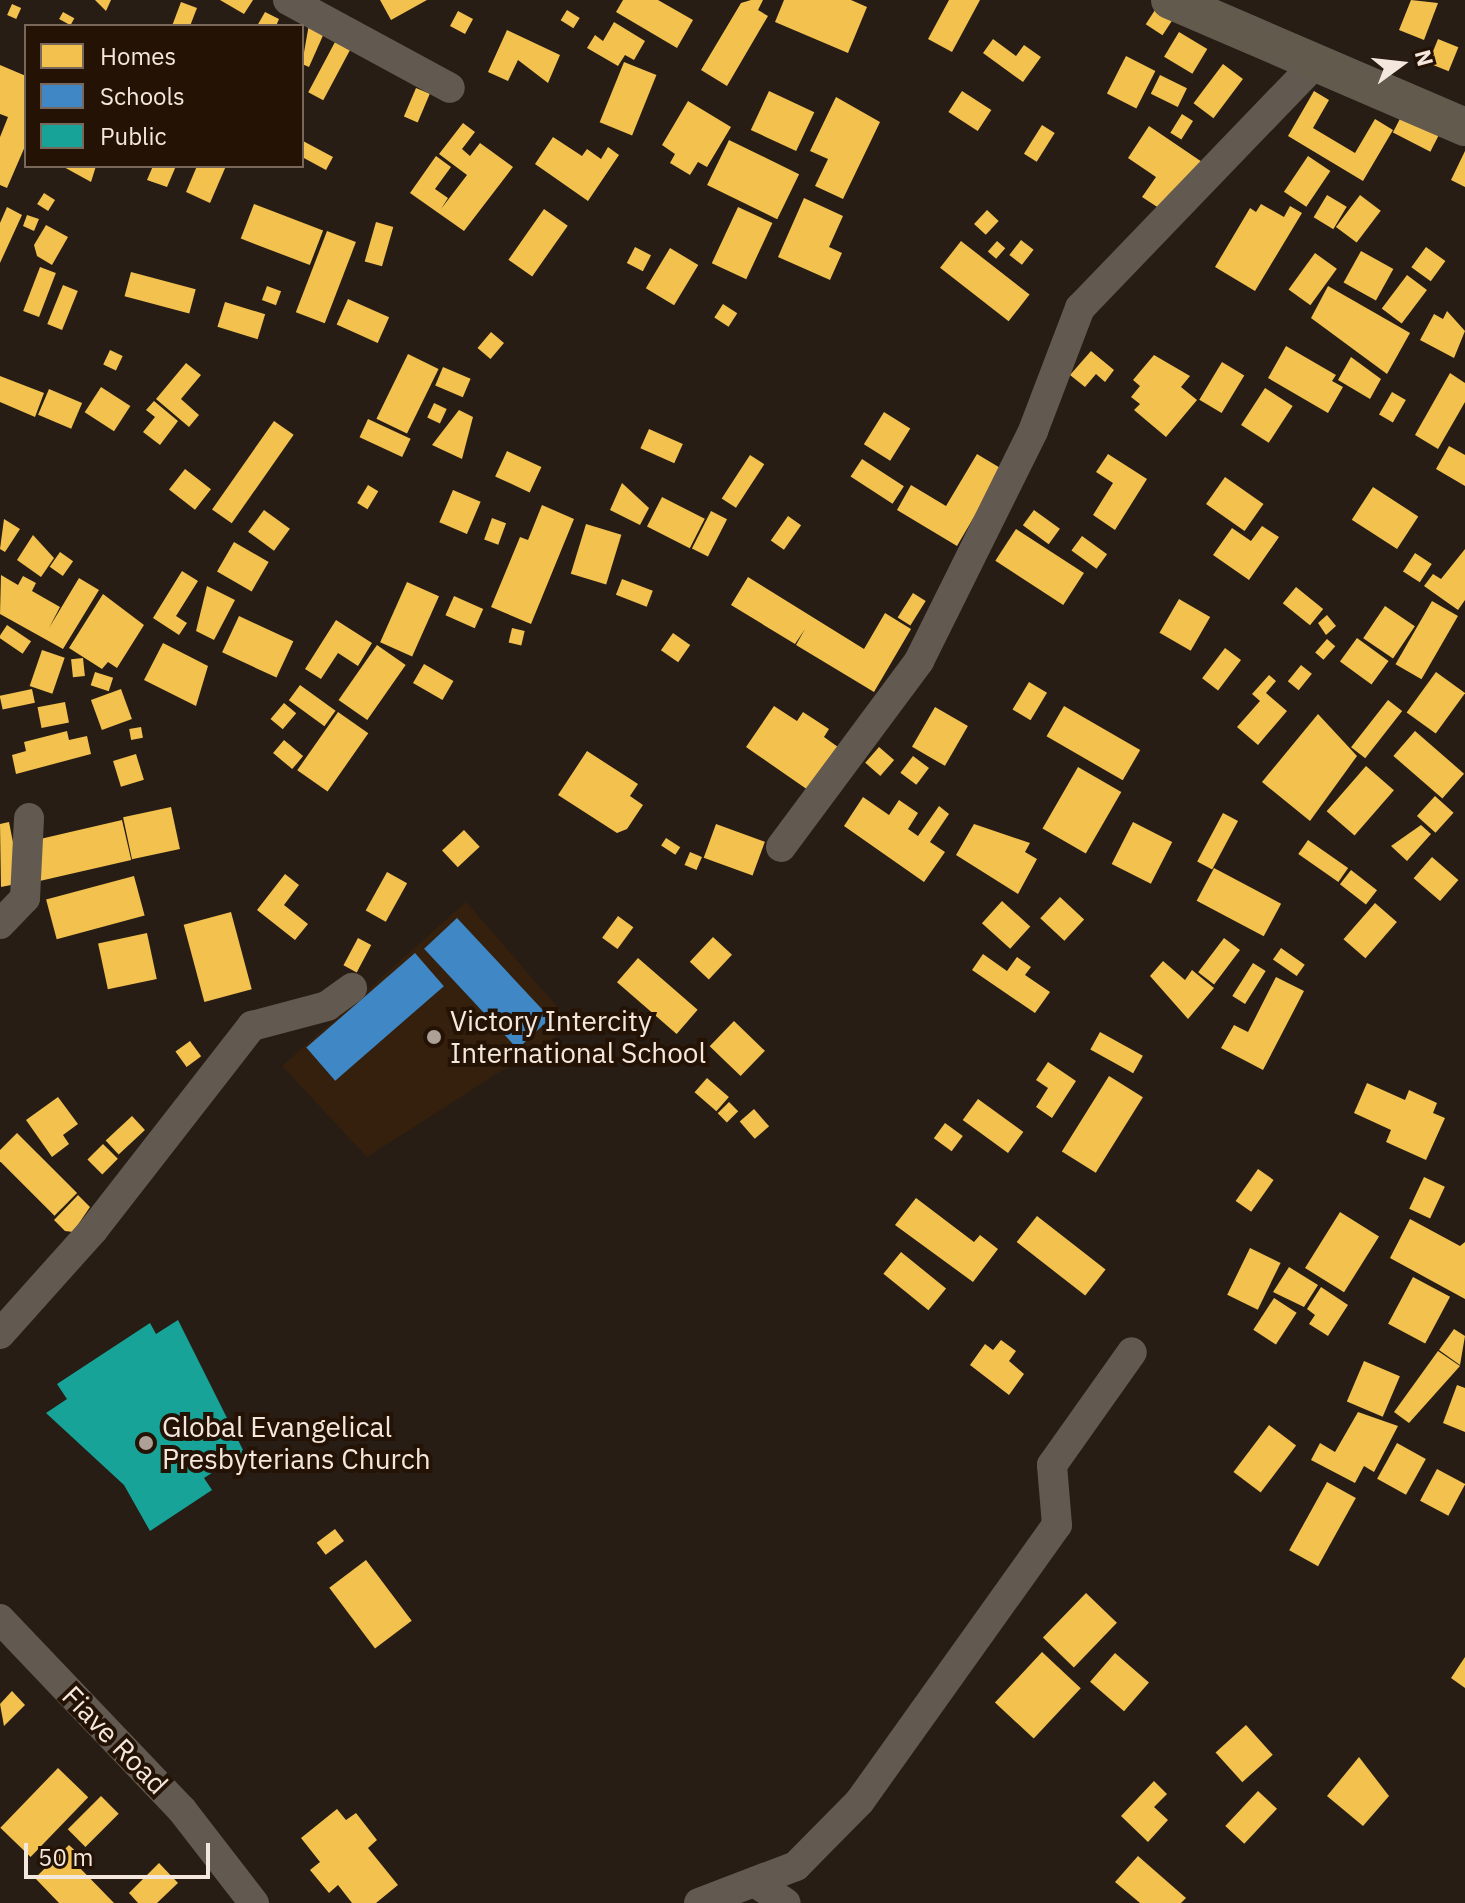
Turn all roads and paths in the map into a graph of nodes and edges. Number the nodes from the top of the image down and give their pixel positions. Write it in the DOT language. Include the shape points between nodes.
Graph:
graph roads {
  1 [pos="288,0"];
  2 [pos="1170,0"];
  3 [pos="1317,62"];
  4 [pos="450,88"];
  5 [pos="1465,127"];
  6 [pos="29,818"];
  7 [pos="781,847"];
  8 [pos="0,924"];
  9 [pos="352,988"];
  10 [pos="0,1334"];
  11 [pos="1132,1352"];
  12 [pos="0,1619"];
  13 [pos="759,1885"];
  14 [pos="254,1903"];
  15 [pos="699,1903"];
  16 [pos="786,1903"];
  1 -- 4 [label="street"];
  2 -- 3 [label="main road"];
  3 -- 5 [label="main road"];
  3 -- 7 [label="street" via="1080,308 1009,484 919,661"];
  6 -- 8 [label="street" via="25,898"];
  9 -- 10 [label="street" via="327,1006 252,1026 93,1230"];
  11 -- 13 [label="street" via="1052,1465 1057,1525 988,1627 860,1801 796,1866"];
  12 -- 14 [label="street, Fiave Road" via="182,1810"];
  13 -- 15 [label="street"];
  13 -- 16 [label="street"];
}
